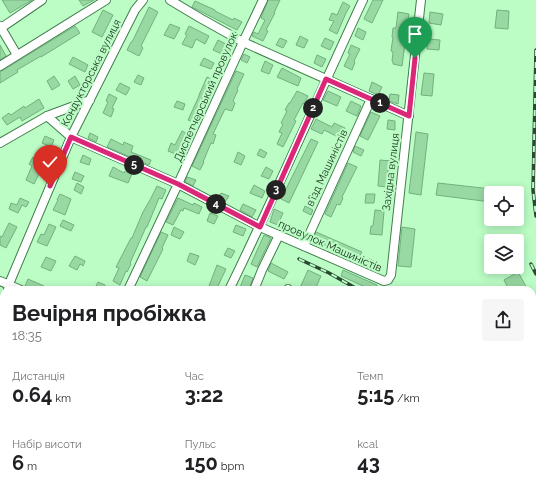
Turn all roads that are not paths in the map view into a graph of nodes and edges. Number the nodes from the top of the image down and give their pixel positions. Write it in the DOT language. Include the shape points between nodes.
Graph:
graph roads {
  1 [pos="42,0"];
  2 [pos="106,0"];
  3 [pos="143,0"];
  4 [pos="170,0"];
  5 [pos="262,0"];
  6 [pos="363,0"];
  7 [pos="422,0"];
  8 [pos="0,27"];
  9 [pos="243,42"];
  10 [pos="16,55"];
  11 [pos="0,66"];
  12 [pos="326,79"];
  13 [pos="370,99"];
  14 [pos="90,100"];
  15 [pos="47,116"];
  16 [pos="409,116"];
  17 [pos="71,137"];
  18 [pos="0,143"];
  19 [pos="178,184"];
  20 [pos="260,227"];
  21 [pos="279,235"];
  22 [pos="304,246"];
  23 [pos="391,275"];
  24 [pos="8,286"];
  25 [pos="130,286"];
  26 [pos="231,286"];
  27 [pos="256,286"];
  1 -- 8 [label="street"];
  2 -- 10 [label="street"];
  3 -- 14 [label="street, Кондукторська вулиця" via="135,10"];
  4 -- 9 [label="street"];
  5 -- 9 [label="street, Диспетчерський провулок"];
  6 -- 12 [label="street"];
  7 -- 16 [label="street, Західна вулиця"];
  8 -- 10 [label="street"];
  9 -- 12 [label="street"];
  9 -- 19 [label="street, Диспетчерський провулок"];
  10 -- 11 [label="street"];
  12 -- 13 [label="street"];
  12 -- 20 [label="street"];
  13 -- 16 [label="street"];
  13 -- 22 [label="street, в’їзд Машиністів"];
  14 -- 15 [label="street"];
  14 -- 17 [label="street, Кондукторська вулиця"];
  15 -- 17 [label="street, провулок Машиністів"];
  15 -- 18 [label="street"];
  16 -- 23 [label="street, Західна вулиця"];
  17 -- 19 [label="street, провулок Машиністів"];
  17 -- 24 [label="street, Кондукторська вулиця"];
  19 -- 20 [label="street, провулок Машиністів"];
  19 -- 25 [label="street, Диспетчерський провулок"];
  20 -- 21 [label="street, провулок Машиністів"];
  20 -- 26 [label="street"];
  21 -- 22 [label="street, провулок Машиністів"];
  21 -- 27 [label="street"];
  22 -- 23 [label="street, провулок Машиністів" via="384,281"];
}
